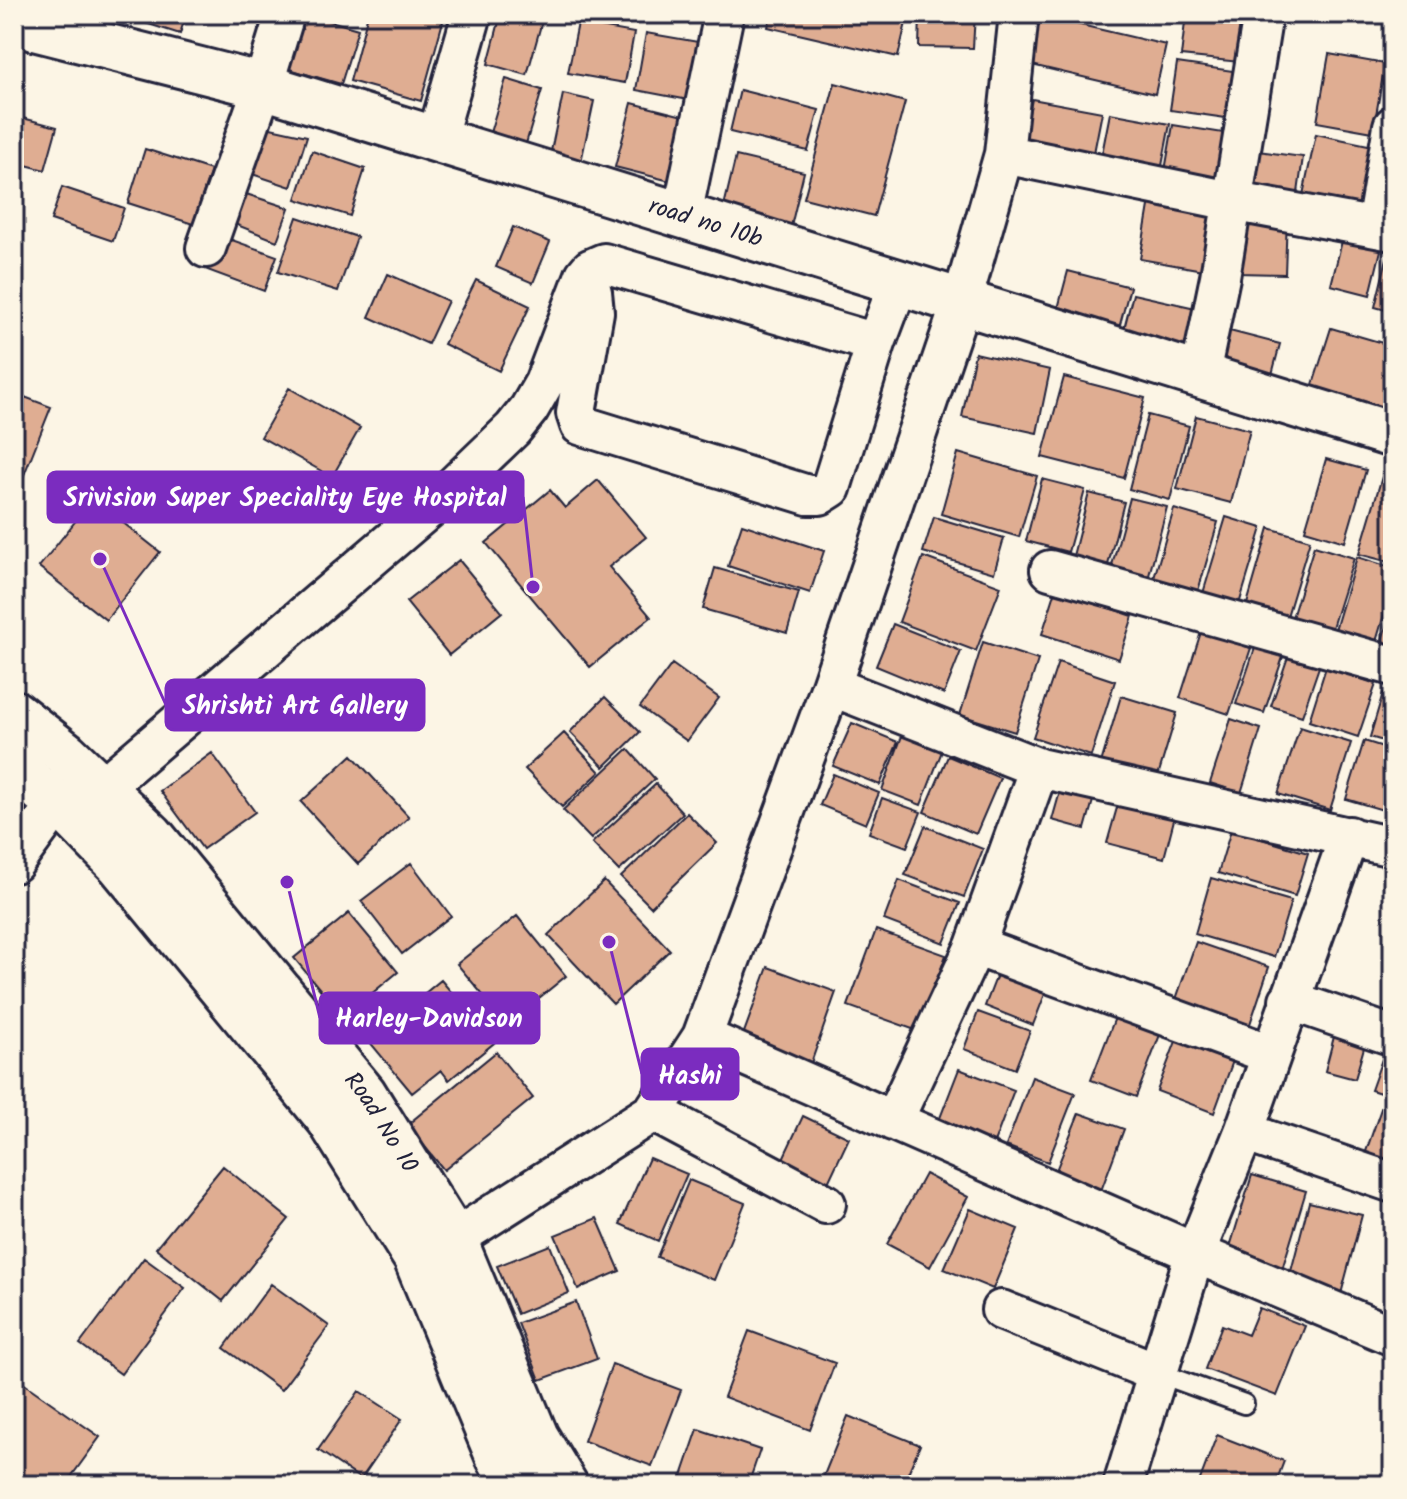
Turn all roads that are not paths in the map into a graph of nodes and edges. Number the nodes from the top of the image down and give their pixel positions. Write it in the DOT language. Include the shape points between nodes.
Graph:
graph roads {
  1 [pos="285,14"];
  2 [pos="472,14"];
  3 [pos="724,14"];
  4 [pos="1019,14"];
  5 [pos="1263,14"];
  6 [pos="14,23"];
  7 [pos="263,86"];
  8 [pos="1393,126"];
  9 [pos="436,140"];
  10 [pos="1004,154"];
  11 [pos="1231,201"];
  12 [pos="682,215"];
  13 [pos="1384,229"];
  14 [pos="206,248"];
  15 [pos="585,275"];
  16 [pos="899,282"];
  17 [pos="962,301"];
  18 [pos="876,343"];
  19 [pos="1200,374"];
  20 [pos="1393,435"];
  21 [pos="1050,570"];
  22 [pos="1393,666"];
  23 [pos="831,686"];
  24 [pos="14,713"];
  25 [pos="14,767"];
  26 [pos="1039,768"];
  27 [pos="103,787"];
  28 [pos="57,804"];
  29 [pos="1349,836"];
  30 [pos="1393,847"];
  31 [pos="14,863"];
  32 [pos="975,946"];
  33 [pos="1289,1000"];
  34 [pos="1393,1036"];
  35 [pos="702,1037"];
  36 [pos="1270,1054"];
  37 [pos="653,1112"];
  38 [pos="893,1121"];
  39 [pos="1244,1132"];
  40 [pos="1393,1183"];
  41 [pos="826,1204"];
  42 [pos="454,1239"];
  43 [pos="1195,1253"];
  44 [pos="1001,1310"];
  45 [pos="1393,1336"];
  46 [pos="1158,1373"];
  47 [pos="1244,1404"];
  48 [pos="515,1485"];
  49 [pos="565,1485"];
  50 [pos="1123,1485"];
  1 -- 7 [label="street"];
  2 -- 9 [label="street"];
  3 -- 12 [label="street"];
  4 -- 10 [label="street"];
  5 -- 11 [label="street"];
  6 -- 7 [label="main road, road no 10b"];
  7 -- 9 [label="main road, road no 10b"];
  7 -- 14 [label="street"];
  8 -- 13 [label="street"];
  9 -- 12 [label="main road, road no 10b"];
  10 -- 11 [label="street"];
  10 -- 17 [label="street"];
  11 -- 13 [label="street"];
  11 -- 19 [label="street"];
  12 -- 16 [label="main road, road no 10b"];
  15 -- 18 [label="street" via="604,263"];
  15 -- 18 [label="street" via="594,312 576,413 580,425 808,495 831,488"];
  15 -- 27 [label="street" via="544,383 513,429 439,500"];
  16 -- 17 [label="main road, road no 10b"];
  16 -- 18 [label="street"];
  17 -- 19 [label="main road, road no 10b"];
  17 -- 23 [label="street"];
  19 -- 20 [label="main road, road no 10b"];
  21 -- 22 [label="street"];
  23 -- 26 [label="street"];
  23 -- 35 [label="street"];
  24 -- 27 [label="main road, Road No 10"];
  25 -- 28 [label="main road, Road No 10"];
  26 -- 29 [label="street"];
  26 -- 32 [label="street"];
  27 -- 42 [label="main road, Road No 10" via="151,835 364,1094"];
  28 -- 31 [label="street"];
  28 -- 48 [label="main road, Road No 10" via="119,864 329,1119 416,1258"];
  29 -- 30 [label="street"];
  29 -- 33 [label="street"];
  32 -- 36 [label="street"];
  32 -- 38 [label="street"];
  33 -- 34 [label="street"];
  33 -- 36 [label="street"];
  35 -- 37 [label="street"];
  35 -- 38 [label="street"];
  36 -- 39 [label="street"];
  37 -- 41 [label="street"];
  37 -- 42 [label="street"];
  38 -- 43 [label="street"];
  39 -- 40 [label="street"];
  39 -- 43 [label="street"];
  42 -- 49 [label="main road, Road No 10" via="536,1437"];
  43 -- 45 [label="street"];
  43 -- 46 [label="street"];
  44 -- 46 [label="street"];
  46 -- 47 [label="lane"];
  46 -- 50 [label="street"];
}
